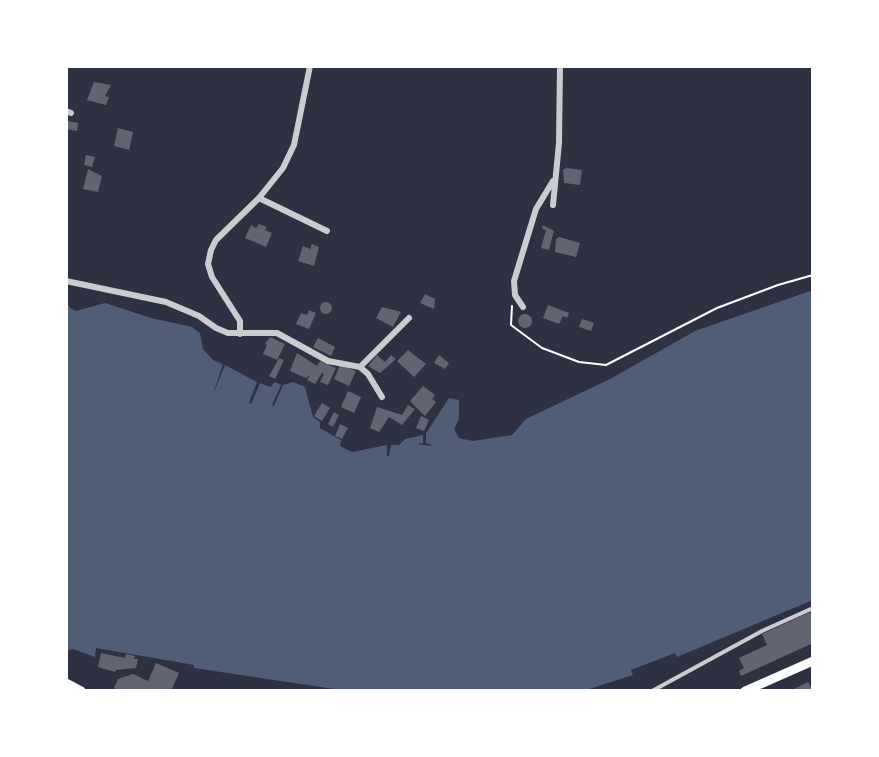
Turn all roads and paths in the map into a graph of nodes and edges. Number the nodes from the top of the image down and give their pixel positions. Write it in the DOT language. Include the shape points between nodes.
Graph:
graph roads {
  1 [pos="310,66"];
  2 [pos="560,66"];
  3 [pos="554,181"];
  4 [pos="260,198"];
  5 [pos="553,205"];
  6 [pos="327,231"];
  7 [pos="813,275"];
  8 [pos="66,280"];
  9 [pos="515,295"];
  10 [pos="523,307"];
  11 [pos="409,318"];
  12 [pos="240,334"];
  13 [pos="360,367"];
  14 [pos="382,397"];
  15 [pos="813,608"];
  16 [pos="813,661"];
  17 [pos="66,683"];
  18 [pos="666,685"];
  19 [pos="81,691"];
  20 [pos="652,691"];
  21 [pos="668,691"];
  22 [pos="745,691"];
  1 -- 4 [label="street" via="294,145"];
  2 -- 3 [label="street" via="559,143"];
  3 -- 5 [label="street"];
  3 -- 9 [label="street" via="528,231 514,280"];
  4 -- 6 [label="street"];
  4 -- 12 [label="street" via="216,240 208,264 224,299 240,321"];
  7 -- 9 [label="path" via="717,308 606,365 596,366 560,355 519,333 509,318"];
  8 -- 12 [label="street" via="166,302 216,328"];
  9 -- 10 [label="street"];
  11 -- 13 [label="street"];
  12 -- 13 [label="street" via="277,333 328,361"];
  13 -- 14 [label="street"];
  15 -- 18 [label="lane" via="762,631"];
  16 -- 22 [label="main road"];
  17 -- 19 [label="main road"];
  18 -- 20 [label="lane"];
  18 -- 21 [label="lane"];
}
